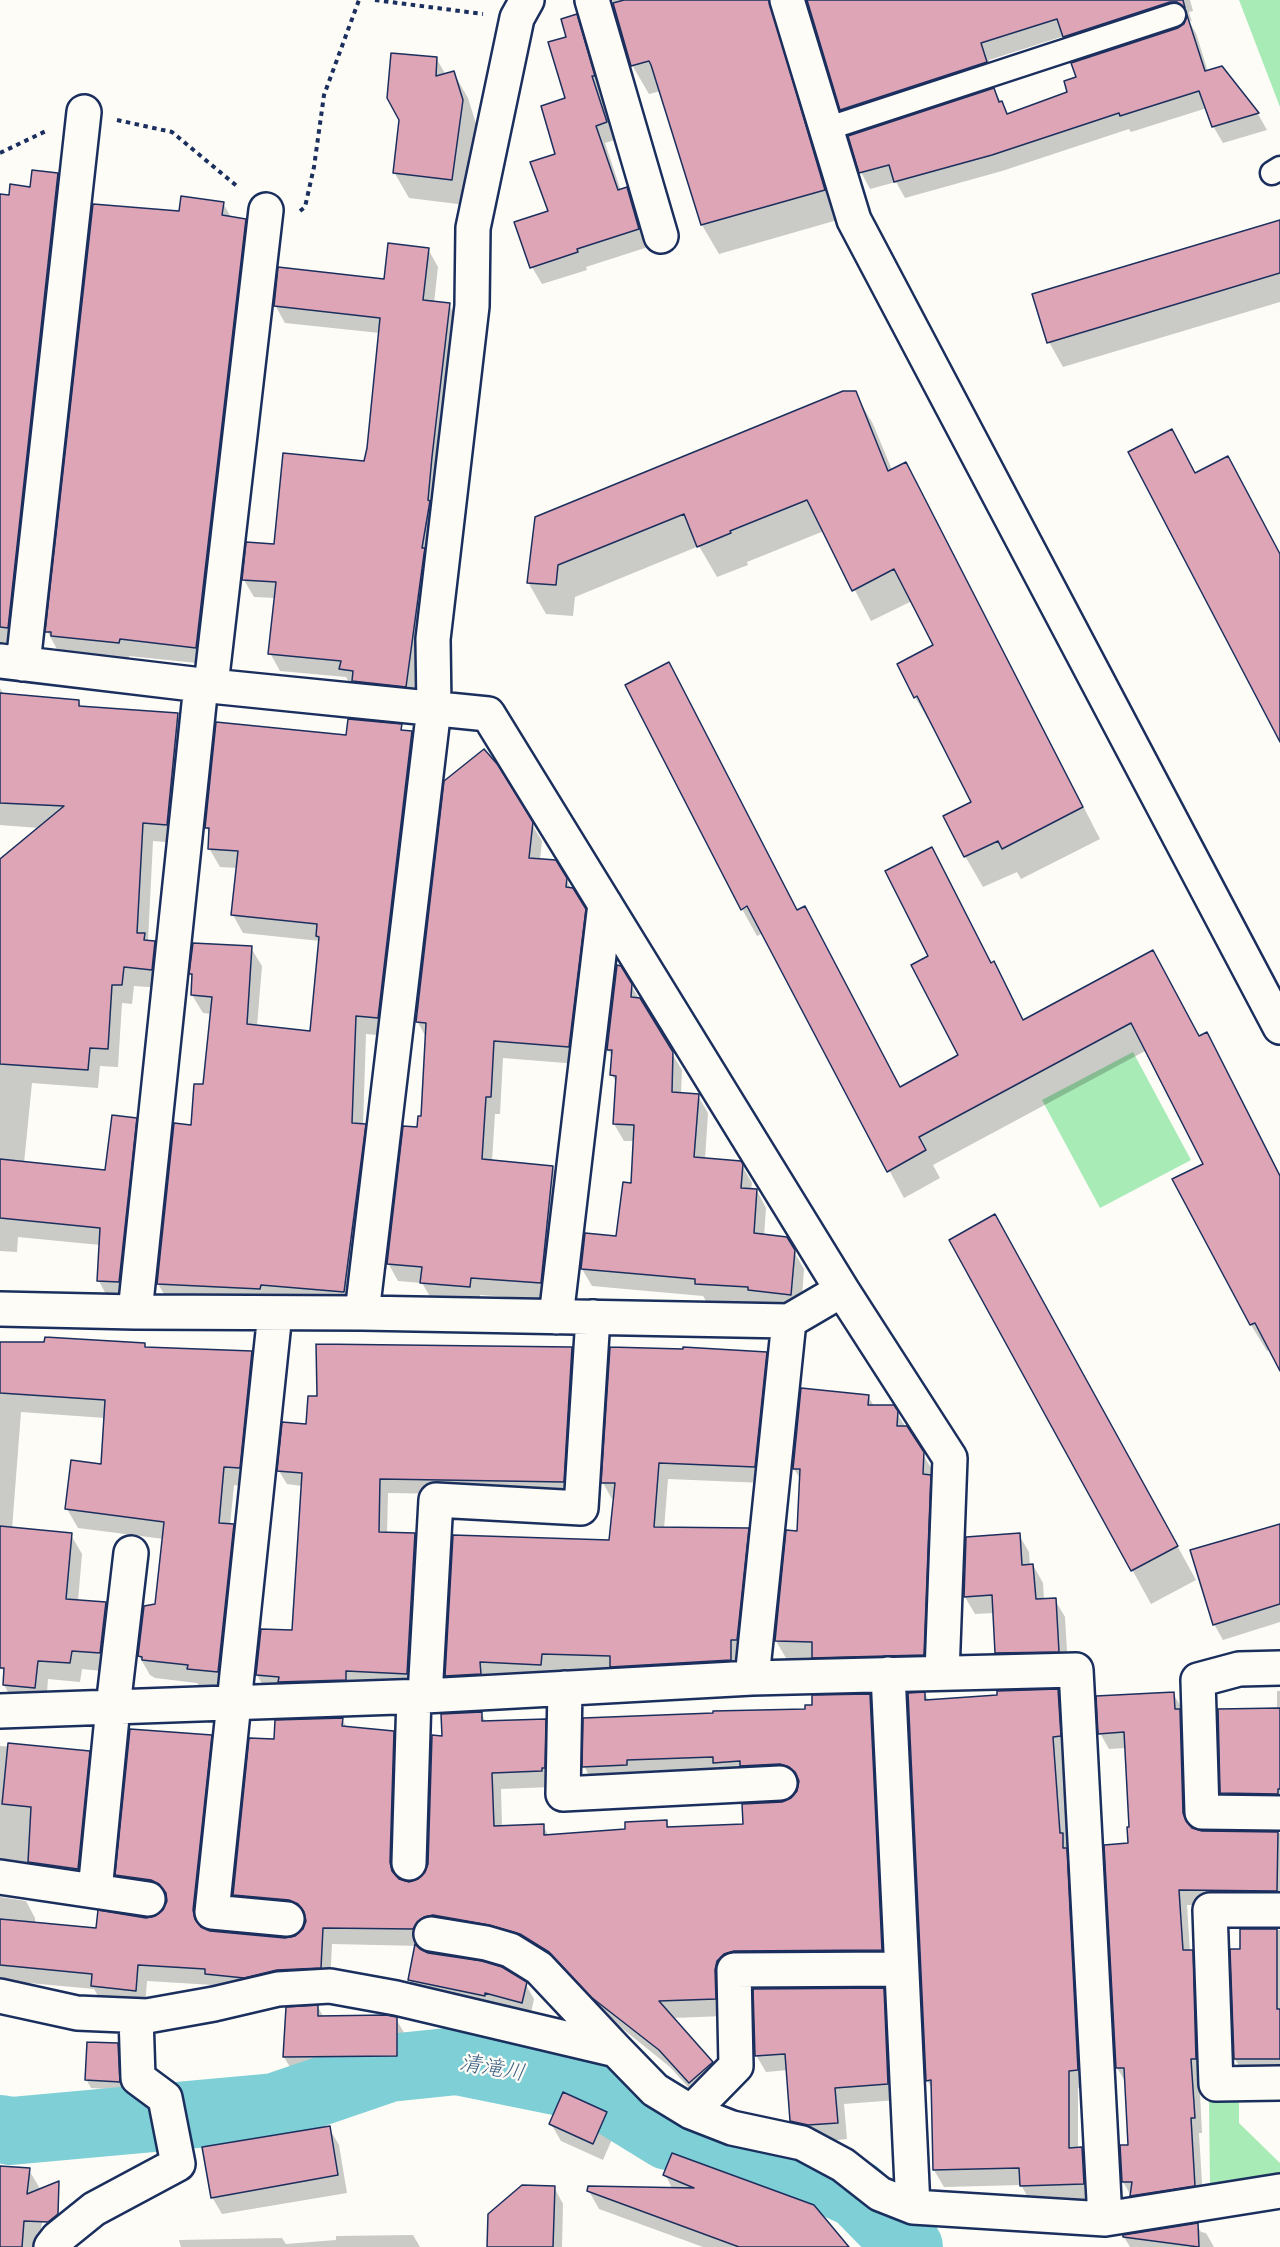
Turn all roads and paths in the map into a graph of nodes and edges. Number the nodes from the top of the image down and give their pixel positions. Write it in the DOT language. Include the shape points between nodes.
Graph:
graph roads {
  1 [pos="359,0"];
  2 [pos="375,0"];
  3 [pos="592,0"];
  4 [pos="787,0"];
  5 [pos="522,9"];
  6 [pos="1174,15"];
  7 [pos="84,112"];
  8 [pos="826,129"];
  9 [pos="0,153"];
  10 [pos="266,210"];
  11 [pos="661,236"];
  12 [pos="11,663"];
  13 [pos="206,685"];
  14 [pos="434,708"];
  15 [pos="605,904"];
  16 [pos="1280,1027"];
  17 [pos="842,1290"];
  18 [pos="0,1309"];
  19 [pos="135,1312"];
  20 [pos="275,1313"];
  21 [pos="362,1313"];
  22 [pos="556,1317"];
  23 [pos="593,1317"];
  24 [pos="789,1321"];
  25 [pos="131,1553"];
  26 [pos="1280,1668"];
  27 [pos="942,1673"];
  28 [pos="888,1674"];
  29 [pos="752,1678"];
  30 [pos="565,1688"];
  31 [pos="419,1696"];
  32 [pos="235,1702"];
  33 [pos="113,1707"];
  34 [pos="0,1711"];
  35 [pos="780,1783"];
  36 [pos="1280,1813"];
  37 [pos="409,1863"];
  38 [pos="0,1877"];
  39 [pos="95,1891"];
  40 [pos="148,1899"];
  41 [pos="1280,1910"];
  42 [pos="287,1919"];
  43 [pos="431,1934"];
  44 [pos="901,1969"];
  45 [pos="0,1996"];
  46 [pos="136,2016"];
  47 [pos="616,2050"];
  48 [pos="1280,2083"];
  49 [pos="691,2112"];
  50 [pos="1280,2191"];
  51 [pos="913,2207"];
  52 [pos="1105,2219"];
  53 [pos="51,2247"];
  1 -- 10 [label="path" via="324,95 305,207 289,218"];
  2 -- 5 [label="path"];
  3 -- 11 [label="street"];
  4 -- 8 [label="street"];
  5 -- 14 [label="street" via="473,228 472,306 433,639"];
  6 -- 8 [label="lane"];
  7 -- 9 [label="path"];
  7 -- 10 [label="path" via="172,132"];
  7 -- 12 [label="street"];
  8 -- 16 [label="street" via="854,220"];
  10 -- 13 [label="street"];
  12 -- 13 [label="street"];
  13 -- 14 [label="street"];
  13 -- 19 [label="street"];
  14 -- 15 [label="street" via="488,714"];
  14 -- 21 [label="street"];
  15 -- 17 [label="street"];
  15 -- 22 [label="street"];
  17 -- 24 [label="street"];
  17 -- 27 [label="street" via="950,1458"];
  18 -- 19 [label="street"];
  19 -- 20 [label="street"];
  20 -- 21 [label="street"];
  20 -- 32 [label="street"];
  21 -- 22 [label="street"];
  22 -- 23 [label="street"];
  23 -- 24 [label="street"];
  23 -- 31 [label="street" via="581,1508 436,1500"];
  24 -- 29 [label="street"];
  25 -- 33 [label="street"];
  26 -- 36 [label="street" via="1239,1669 1198,1680 1202,1812"];
  27 -- 28 [label="street"];
  27 -- 52 [label="street" via="1076,1670"];
  28 -- 29 [label="street"];
  28 -- 44 [label="street"];
  29 -- 30 [label="street"];
  30 -- 31 [label="street"];
  30 -- 35 [label="street" via="562,1794"];
  31 -- 32 [label="street"];
  31 -- 37 [label="street"];
  32 -- 33 [label="street"];
  32 -- 42 [label="street" via="212,1912"];
  33 -- 34 [label="street"];
  33 -- 39 [label="street"];
  38 -- 39 [label="street"];
  39 -- 40 [label="street"];
  41 -- 48 [label="street" via="1210,1910 1216,2084"];
  43 -- 47 [label="street" via="510,1950 539,1968"];
  44 -- 49 [label="street" via="734,1970 736,2066"];
  44 -- 51 [label="street"];
  45 -- 46 [label="street" via="77,2013"];
  46 -- 47 [label="street" via="278,1989 330,1986"];
  46 -- 53 [label="street" via="138,2078 165,2098 178,2164 94,2209"];
  47 -- 49 [label="street" via="655,2090"];
  49 -- 51 [label="street" via="732,2128 802,2143 843,2165 880,2194"];
  50 -- 52 [label="street"];
  51 -- 52 [label="street"];
}
